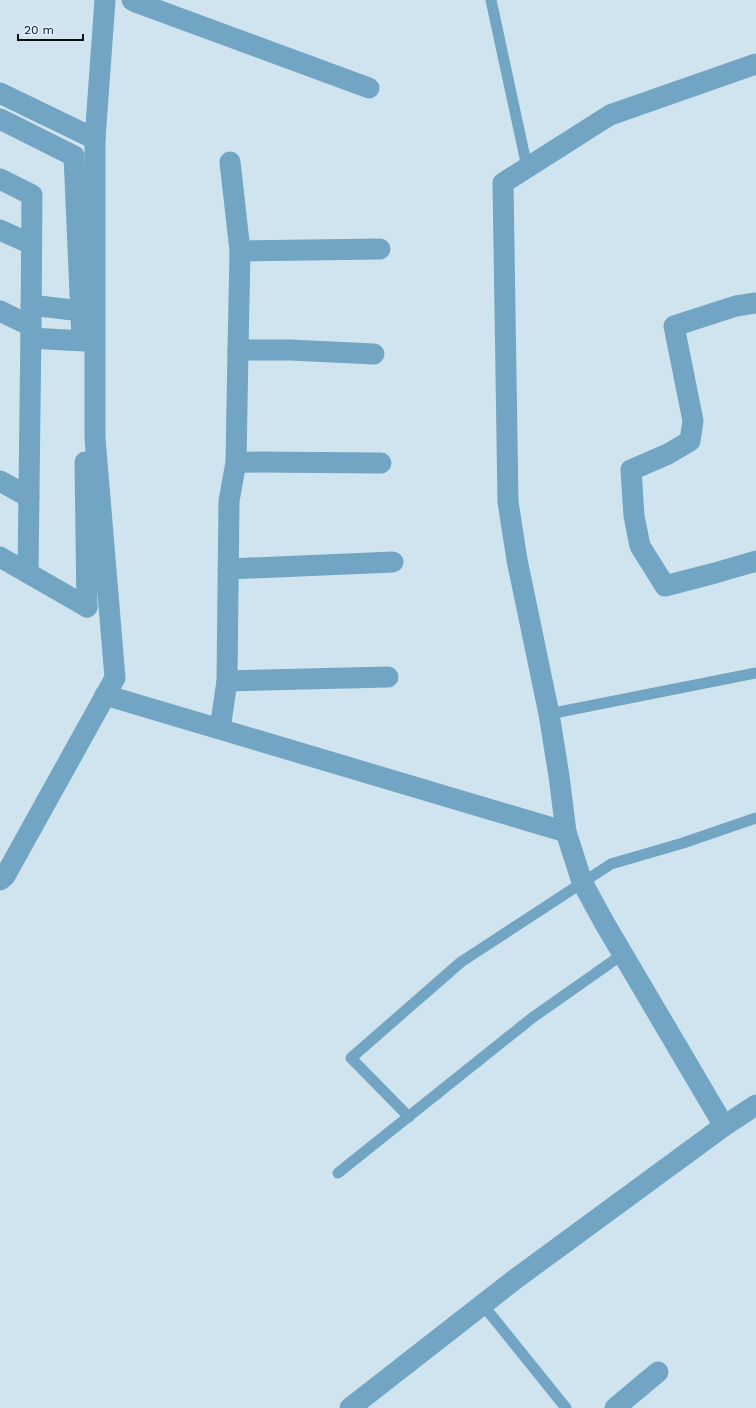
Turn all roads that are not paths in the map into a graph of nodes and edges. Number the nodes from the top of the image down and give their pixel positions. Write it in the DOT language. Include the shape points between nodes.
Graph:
graph roads {
  1 [pos="105,0"];
  2 [pos="132,0"];
  3 [pos="491,0"];
  4 [pos="756,64"];
  5 [pos="369,88"];
  6 [pos="0,93"];
  7 [pos="0,119"];
  8 [pos="95,139"];
  9 [pos="230,162"];
  10 [pos="528,167"];
  11 [pos="0,179"];
  12 [pos="0,230"];
  13 [pos="32,244"];
  14 [pos="380,250"];
  15 [pos="240,251"];
  16 [pos="756,303"];
  17 [pos="31,305"];
  18 [pos="0,311"];
  19 [pos="81,311"];
  20 [pos="31,332"];
  21 [pos="83,341"];
  22 [pos="238,350"];
  23 [pos="374,354"];
  24 [pos="236,462"];
  25 [pos="381,463"];
  26 [pos="0,481"];
  27 [pos="29,497"];
  28 [pos="0,557"];
  29 [pos="756,561"];
  30 [pos="393,562"];
  31 [pos="228,569"];
  32 [pos="28,573"];
  33 [pos="756,674"];
  34 [pos="388,677"];
  35 [pos="227,681"];
  36 [pos="105,695"];
  37 [pos="550,714"];
  38 [pos="220,729"];
  39 [pos="756,818"];
  40 [pos="566,832"];
  41 [pos="0,880"];
  42 [pos="582,882"];
  43 [pos="623,954"];
  44 [pos="756,1105"];
  45 [pos="409,1117"];
  46 [pos="724,1126"];
  47 [pos="338,1173"];
  48 [pos="482,1305"];
  49 [pos="658,1372"];
  50 [pos="350,1408"];
  51 [pos="566,1408"];
  52 [pos="615,1408"];
  1 -- 8 [label="street"];
  2 -- 5 [label="street"];
  3 -- 10 [label="lane"];
  4 -- 10 [label="street" via="610,115"];
  6 -- 8 [label="street"];
  7 -- 19 [label="street" via="74,156"];
  8 -- 36 [label="street" via="96,438 115,678"];
  9 -- 15 [label="street"];
  10 -- 37 [label="street" via="503,183 508,502 517,560"];
  11 -- 13 [label="street" via="32,195"];
  12 -- 13 [label="street"];
  13 -- 17 [label="street"];
  14 -- 15 [label="street"];
  15 -- 22 [label="street"];
  16 -- 29 [label="street" via="736,306 674,326 693,421 690,441 631,470 634,516 640,546 665,586"];
  17 -- 19 [label="street"];
  17 -- 20 [label="street"];
  18 -- 20 [label="street"];
  19 -- 21 [label="street"];
  20 -- 21 [label="street"];
  20 -- 27 [label="street"];
  21 -- 32 [label="street" via="87,607"];
  22 -- 23 [label="street"];
  22 -- 24 [label="street"];
  24 -- 25 [label="street"];
  24 -- 31 [label="street" via="229,501"];
  26 -- 27 [label="street"];
  27 -- 32 [label="street"];
  28 -- 32 [label="street"];
  30 -- 31 [label="street"];
  31 -- 35 [label="street"];
  33 -- 37 [label="lane"];
  34 -- 35 [label="street"];
  35 -- 38 [label="street"];
  36 -- 38 [label="street"];
  36 -- 41 [label="street" via="5,876"];
  37 -- 40 [label="street"];
  38 -- 40 [label="street"];
  39 -- 42 [label="lane" via="611,864"];
  40 -- 42 [label="street"];
  42 -- 43 [label="street"];
  42 -- 45 [label="lane" via="461,962 351,1058"];
  43 -- 45 [label="lane" via="532,1018"];
  43 -- 46 [label="street"];
  44 -- 46 [label="street"];
  45 -- 47 [label="lane"];
  46 -- 48 [label="street"];
  48 -- 50 [label="street"];
  48 -- 51 [label="lane"];
  49 -- 52 [label="street"];
}
